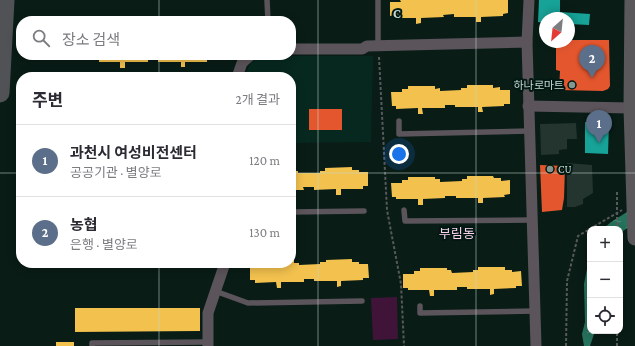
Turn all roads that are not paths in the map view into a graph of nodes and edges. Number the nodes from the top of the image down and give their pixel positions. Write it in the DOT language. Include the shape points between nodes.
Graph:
graph roads {
  1 [pos="5,0"];
  2 [pos="267,0"];
  3 [pos="378,0"];
  4 [pos="529,0"];
  5 [pos="632,0"];
  6 [pos="268,16"];
  7 [pos="634,40"];
  8 [pos="527,42"];
  9 [pos="378,45"];
  10 [pos="296,49"];
  11 [pos="245,60"];
  12 [pos="239,72"];
  13 [pos="0,93"];
  14 [pos="528,106"];
  15 [pos="631,108"];
  16 [pos="400,121"];
  17 [pos="529,131"];
  18 [pos="404,210"];
  19 [pos="364,211"];
  20 [pos="296,212"];
  21 [pos="532,220"];
  22 [pos="635,233"];
  23 [pos="635,238"];
  24 [pos="221,268"];
  25 [pos="215,291"];
  26 [pos="362,301"];
  27 [pos="420,306"];
  28 [pos="534,311"];
  29 [pos="208,344"];
  30 [pos="92,346"];
  31 [pos="536,346"];
  1 -- 13 [label="highway"];
  2 -- 6 [label="lane"];
  3 -- 9 [label="lane"];
  4 -- 8 [label="street"];
  5 -- 7 [label="street"];
  7 -- 15 [label="street"];
  8 -- 9 [label="street"];
  8 -- 14 [label="street"];
  9 -- 10 [label="street" via="362,49"];
  11 -- 12 [label="street"];
  14 -- 15 [label="street"];
  14 -- 17 [label="street"];
  15 -- 22 [label="street"];
  16 -- 17 [label="lane" via="400,134"];
  17 -- 21 [label="street"];
  18 -- 21 [label="lane" via="405,221"];
  19 -- 20 [label="lane"];
  21 -- 28 [label="street"];
  22 -- 23 [label="street"];
  24 -- 25 [label="street"];
  25 -- 26 [label="lane" via="248,303"];
  25 -- 29 [label="street" via="208,313"];
  27 -- 28 [label="lane" via="420,313"];
  28 -- 31 [label="street"];
  29 -- 30 [label="lane" via="92,343"];
}
